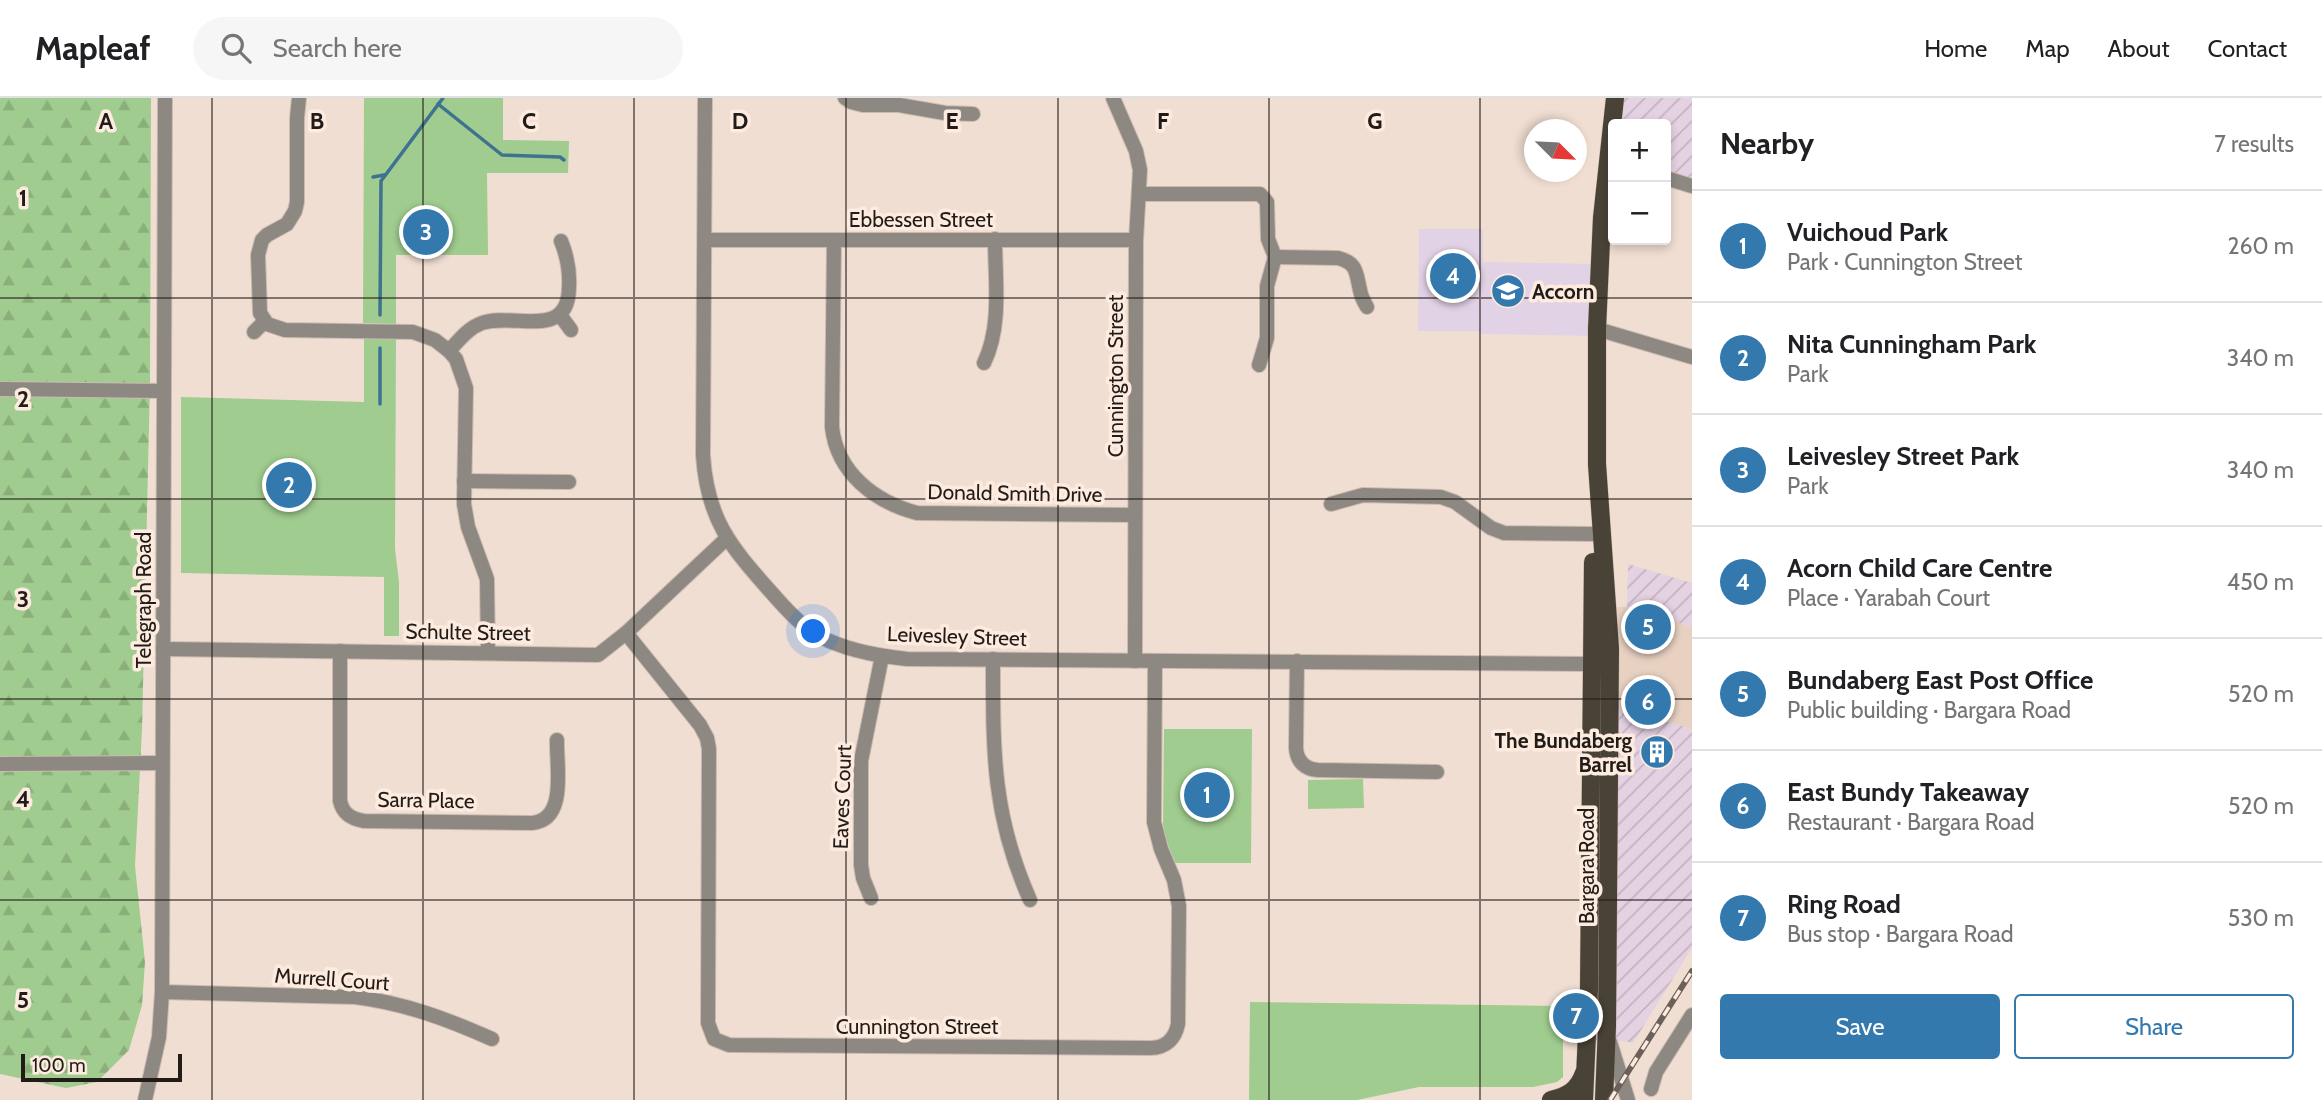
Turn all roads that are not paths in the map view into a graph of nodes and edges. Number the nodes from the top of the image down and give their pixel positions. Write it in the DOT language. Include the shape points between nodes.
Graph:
graph roads {
  1 [pos="165,98"];
  2 [pos="299,98"];
  3 [pos="705,98"];
  4 [pos="1112,98"];
  5 [pos="1615,98"];
  6 [pos="843,101"];
  7 [pos="973,114"];
  8 [pos="1614,119"];
  9 [pos="1671,180"];
  10 [pos="1609,182"];
  11 [pos="1692,186"];
  12 [pos="1139,194"];
  13 [pos="995,239"];
  14 [pos="705,240"];
  15 [pos="834,240"];
  16 [pos="1136,240"];
  17 [pos="561,241"];
  18 [pos="1275,257"];
  19 [pos="1367,307"];
  20 [pos="560,315"];
  21 [pos="1597,329"];
  22 [pos="571,330"];
  23 [pos="449,351"];
  24 [pos="1692,357"];
  25 [pos="984,363"];
  26 [pos="1259,365"];
  27 [pos="0,389"];
  28 [pos="164,391"];
  29 [pos="464,481"];
  30 [pos="569,482"];
  31 [pos="1331,504"];
  32 [pos="1135,515"];
  33 [pos="1598,534"];
  34 [pos="727,538"];
  35 [pos="626,633"];
  36 [pos="163,649"];
  37 [pos="340,651"];
  38 [pos="488,653"];
  39 [pos="882,656"];
  40 [pos="993,659"];
  41 [pos="1135,660"];
  42 [pos="1155,661"];
  43 [pos="1297,661"];
  44 [pos="1602,664"];
  45 [pos="557,740"];
  46 [pos="162,763"];
  47 [pos="0,764"];
  48 [pos="1437,772"];
  49 [pos="871,898"];
  50 [pos="1030,900"];
  51 [pos="162,992"];
  52 [pos="1692,1015"];
  53 [pos="1607,1026"];
  54 [pos="492,1039"];
  55 [pos="1586,1068"];
  56 [pos="1651,1089"];
  57 [pos="145,1100"];
  58 [pos="1552,1100"];
  59 [pos="1584,1100"];
  60 [pos="1604,1100"];
  61 [pos="1628,1100"];
  1 -- 28 [label="street, Telegraph Road"];
  2 -- 23 [label="street" via="297,202 287,224 267,235 259,247 259,326 413,332 432,338"];
  3 -- 14 [label="street, Leivesley Street"];
  4 -- 12 [label="street, Cunnington Street" via="1136,151"];
  5 -- 8 [label="main road, Bargara Road"];
  6 -- 7 [label="street"];
  9 -- 11 [label="street"];
  10 -- 21 [label="main road, Bargara Road"];
  12 -- 16 [label="street, Cunnington Street"];
  12 -- 18 [label="street" via="1260,194 1268,202 1268,239"];
  13 -- 15 [label="street, Ebbessen Street"];
  13 -- 16 [label="street, Ebbessen Street"];
  13 -- 25 [label="street" via="995,332"];
  14 -- 15 [label="street, Ebbessen Street"];
  14 -- 34 [label="street, Leivesley Street" via="703,463 711,504"];
  15 -- 32 [label="street, Donald Smith Drive" via="832,427 837,451 859,482 884,501 917,513"];
  16 -- 32 [label="street, Cunnington Street"];
  17 -- 20 [label="street" via="569,258 569,292"];
  18 -- 19 [label="street" via="1348,261 1356,269"];
  18 -- 26 [label="street" via="1267,286 1267,338"];
  20 -- 22 [label="street"];
  20 -- 23 [label="street" via="548,321 481,323"];
  21 -- 24 [label="street"];
  21 -- 33 [label="main road, Bargara Road"];
  23 -- 29 [label="street" via="466,388"];
  27 -- 28 [label="street"];
  28 -- 36 [label="street, Telegraph Road"];
  29 -- 30 [label="street"];
  29 -- 38 [label="street" via="468,527 486,579"];
  31 -- 33 [label="street" via="1363,495 1441,497 1504,533"];
  32 -- 41 [label="street, Cunnington Street"];
  33 -- 44 [label="main road, Bargara Road"];
  34 -- 35 [label="street, Schulte Street"];
  34 -- 39 [label="street, Leivesley Street" via="788,611 809,629 843,646"];
  35 -- 38 [label="street, Schulte Street" via="598,654"];
  35 -- 42 [label="street, Cunnington Street" via="707,738 708,1023 710,1042 729,1045 1150,1048 1174,1044 1179,905 1154,822"];
  36 -- 37 [label="street, Schulte Street"];
  36 -- 46 [label="street, Telegraph Road"];
  37 -- 38 [label="street, Schulte Street"];
  37 -- 45 [label="street, Sarra Place" via="340,796 344,816 377,821 533,823 551,819 557,799"];
  39 -- 40 [label="street, Leivesley Street"];
  39 -- 49 [label="street, Eaves Court" via="861,761 861,865"];
  40 -- 41 [label="street, Leivesley Street"];
  40 -- 50 [label="street" via="993,746 1001,814"];
  41 -- 42 [label="street, Leivesley Street"];
  42 -- 43 [label="street, Leivesley Street"];
  43 -- 44 [label="street, Leivesley Street"];
  43 -- 48 [label="street" via="1296,748 1303,765 1318,770"];
  44 -- 53 [label="main road, Bargara Road"];
  44 -- 55 [label="main road, Bargara Road"];
  46 -- 47 [label="street"];
  46 -- 51 [label="street, Telegraph Road"];
  51 -- 54 [label="street, Murrell Court" via="383,1001 438,1016"];
  51 -- 57 [label="street, Telegraph Road" via="159,1037"];
  52 -- 56 [label="street" via="1653,1078"];
  53 -- 60 [label="main road, Bargara Road"];
  53 -- 61 [label="street"];
  55 -- 58 [label="main road" via="1573,1091"];
  55 -- 59 [label="main road, Bargara Road"];
}
